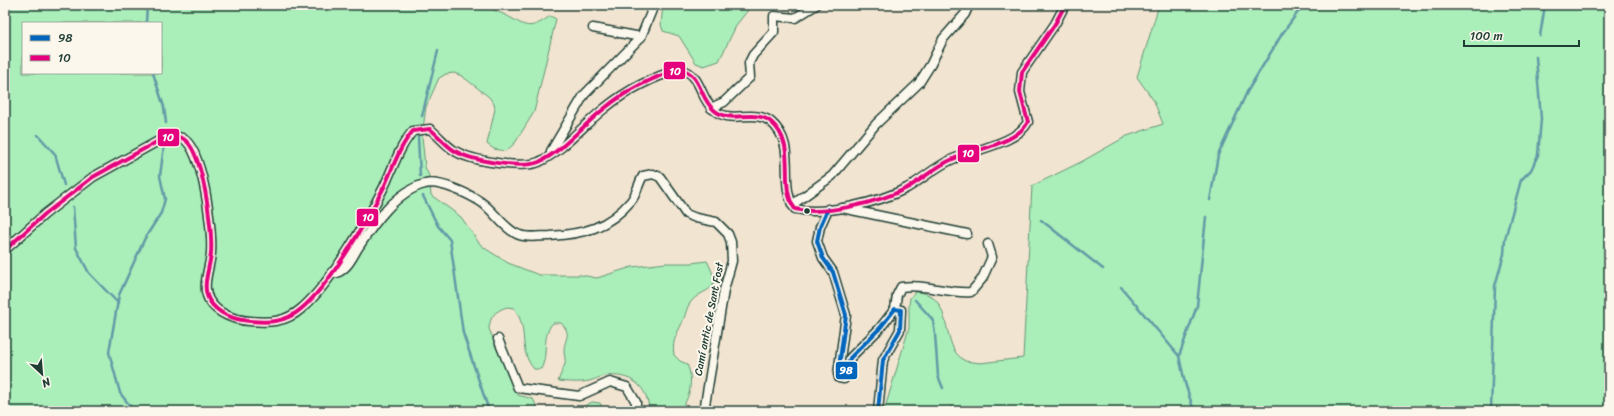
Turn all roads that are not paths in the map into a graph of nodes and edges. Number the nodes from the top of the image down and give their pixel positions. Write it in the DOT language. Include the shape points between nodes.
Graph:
graph roads {
  1 [pos="654,5"];
  2 [pos="816,5"];
  3 [pos="969,5"];
  4 [pos="1065,5"];
  5 [pos="593,28"];
  6 [pos="641,37"];
  7 [pos="711,108"];
  8 [pos="549,155"];
  9 [pos="792,205"];
  10 [pos="840,208"];
  11 [pos="828,209"];
  12 [pos="967,234"];
  13 [pos="988,244"];
  14 [pos="5,250"];
  15 [pos="332,272"];
  16 [pos="895,309"];
  17 [pos="498,339"];
  18 [pos="636,411"];
  19 [pos="704,411"];
  20 [pos="878,411"];
  1 -- 6 [label="street"];
  2 -- 7 [label="street" via="795,18 774,16 774,32 748,63 750,77 728,99"];
  3 -- 9 [label="street" via="943,39 919,84 876,124 832,176"];
  4 -- 10 [label="street" via="1022,72 1020,92 1028,122 1024,129 987,147 954,158 891,195"];
  5 -- 6 [label="street"];
  6 -- 8 [label="street" via="584,95"];
  7 -- 8 [label="street" via="696,79 687,70 680,69 634,87"];
  7 -- 9 [label="street" via="720,116 730,118 757,116 766,119 777,128 788,156 788,194"];
  8 -- 15 [label="street" via="530,165 472,158 454,151 430,129 413,131 404,141 378,198"];
  9 -- 11 [label="street" via="795,209 801,210"];
  10 -- 11 [label="street"];
  10 -- 12 [label="street"];
  11 -- 16 [label="street" via="817,241 823,258 833,272 846,315 838,374 840,378 844,379 850,358"];
  13 -- 16 [label="street" via="992,257 982,279 971,292 956,293 912,285 901,287"];
  14 -- 15 [label="street" via="45,214 93,177 123,159 172,136 183,138 191,146 196,158 206,198 211,238 206,289 208,300 216,309 225,315 247,321 279,321 296,313 310,302"];
  15 -- 19 [label="street, Camí antic de Sant Fost" via="337,273 348,264 381,216 408,192 424,184 434,182 481,202 516,234 533,237 568,235 594,229 632,200 643,176 653,174 660,177 686,214 716,222 726,230 731,242 732,261 719,313"];
  16 -- 20 [label="street" via="900,310 900,330 883,360"];
  17 -- 18 [label="street" via="518,388 579,396 610,382 627,387 636,402"];
}
